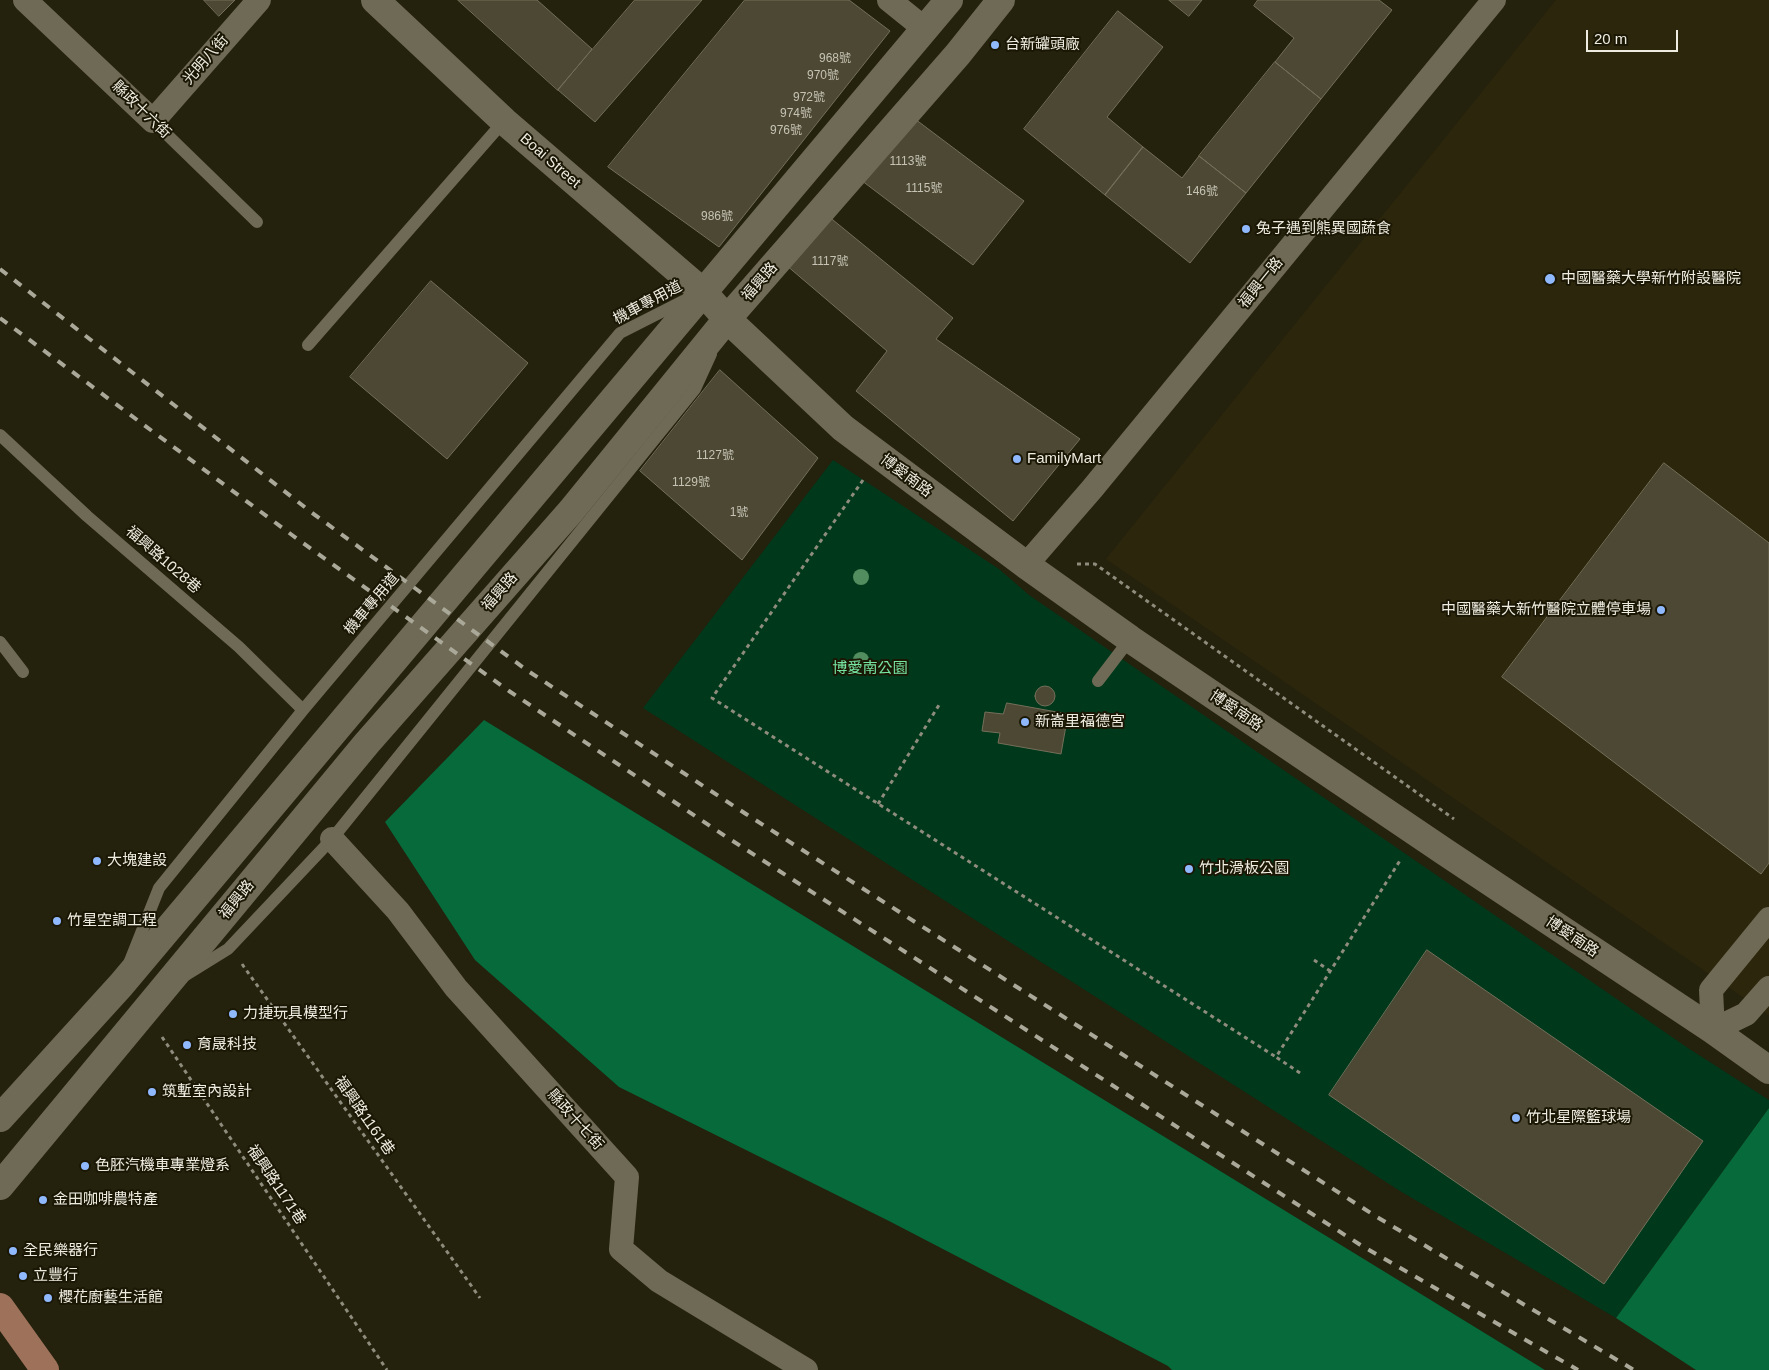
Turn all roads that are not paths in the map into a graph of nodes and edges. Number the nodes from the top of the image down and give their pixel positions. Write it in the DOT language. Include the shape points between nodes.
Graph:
graph roads {
  1 [pos="25,0"];
  2 [pos="259,0"];
  3 [pos="375,0"];
  4 [pos="889,0"];
  5 [pos="949,0"];
  6 [pos="1001,0"];
  7 [pos="1494,0"];
  8 [pos="925,29"];
  9 [pos="153,121"];
  10 [pos="504,121"];
  11 [pos="257,222"];
  12 [pos="703,292"];
  13 [pos="727,319"];
  14 [pos="308,345"];
  15 [pos="0,435"];
  16 [pos="1026,565"];
  17 [pos="1130,639"];
  18 [pos="0,642"];
  19 [pos="23,672"];
  20 [pos="1098,681"];
  21 [pos="304,710"];
  22 [pos="332,839"];
  23 [pos="1769,919"];
  24 [pos="121,984"];
  25 [pos="166,986"];
  26 [pos="1769,988"];
  27 [pos="1713,1030"];
  28 [pos="1769,1070"];
  29 [pos="0,1118"];
  30 [pos="0,1186"];
  31 [pos="0,1307"];
  32 [pos="45,1370"];
  33 [pos="806,1370"];
  1 -- 9 [label="street, 縣政十六街"];
  2 -- 9 [label="street, 光明八街"];
  3 -- 10 [label="street, Boai Street"];
  4 -- 8 [label="street"];
  5 -- 8 [label="street"];
  6 -- 13 [label="street, 福興路"];
  7 -- 16 [label="street, 福興一路"];
  8 -- 12 [label="street"];
  9 -- 11 [label="lane, 縣政十六街"];
  10 -- 12 [label="street, Boai Street"];
  10 -- 14 [label="lane"];
  12 -- 13 [label="street, Boai Street"];
  12 -- 21 [label="lane, 機車專用道" via="620,333"];
  12 -- 24 [label="street"];
  13 -- 16 [label="street, 博愛南路" via="843,428"];
  13 -- 22 [label="lane" via="695,389"];
  13 -- 25 [label="street, 福興路" via="571,511 367,743"];
  15 -- 21 [label="lane, 福興路1028巷" via="87,516 239,647"];
  16 -- 17 [label="street, 博愛南路"];
  17 -- 20 [label="lane"];
  17 -- 27 [label="street, 博愛南路"];
  18 -- 19 [label="lane"];
  21 -- 24 [label="lane, 機車專用道" via="159,888"];
  22 -- 25 [label="lane" via="228,949"];
  22 -- 33 [label="street, 縣政十七街" via="398,911 456,988 627,1177 621,1249 659,1281"];
  23 -- 27 [label="street" via="1711,990"];
  24 -- 29 [label="street"];
  25 -- 30 [label="street, 福興路"];
  26 -- 27 [label="street" via="1746,1014"];
  27 -- 28 [label="street, 博愛南路"];
  31 -- 32 [label="main road"];
}
